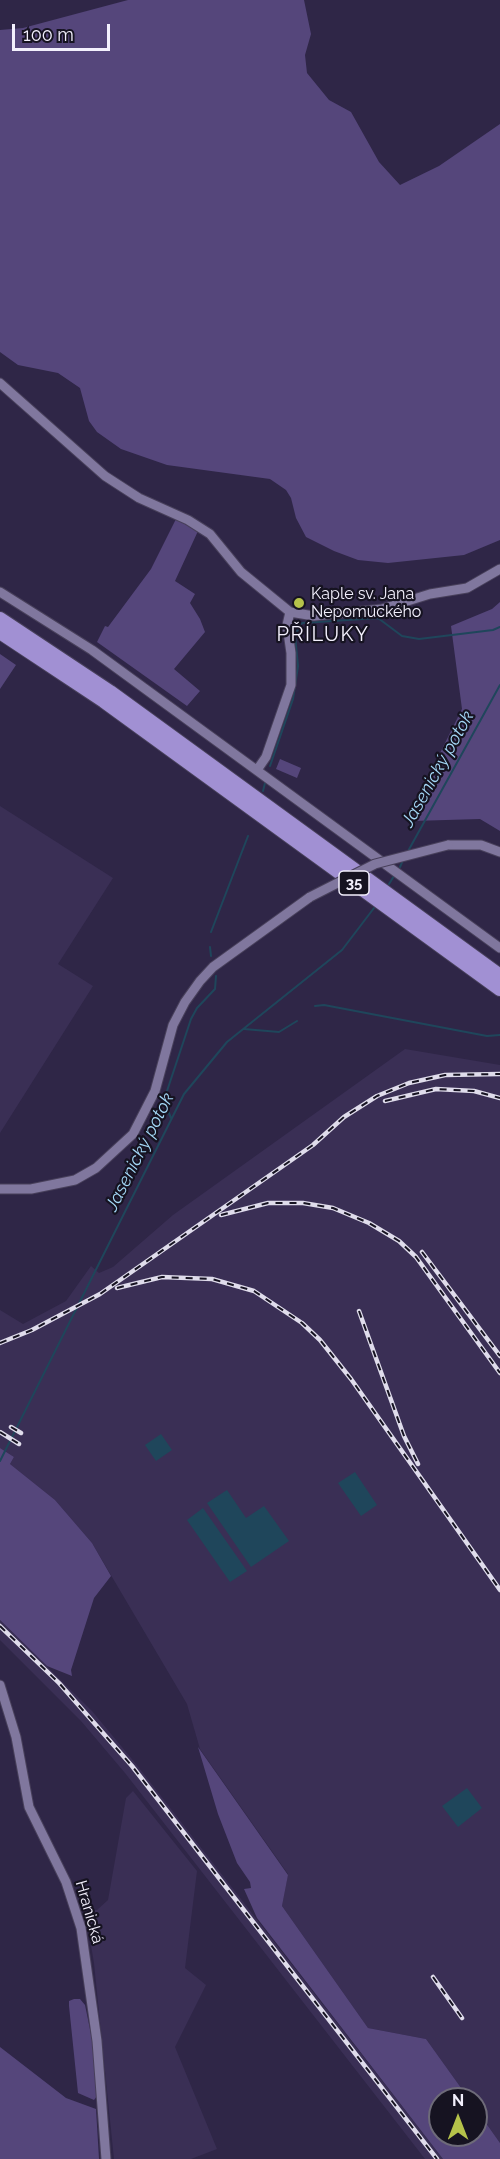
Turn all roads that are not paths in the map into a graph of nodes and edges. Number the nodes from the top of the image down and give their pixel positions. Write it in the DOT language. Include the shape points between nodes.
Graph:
graph roads {
  1 [pos="0,383"];
  2 [pos="500,569"];
  3 [pos="0,592"];
  4 [pos="290,612"];
  5 [pos="0,619"];
  6 [pos="0,632"];
  7 [pos="257,770"];
  8 [pos="500,852"];
  9 [pos="499,945"];
  10 [pos="500,976"];
  11 [pos="500,989"];
  12 [pos="0,1189"];
  13 [pos="0,1685"];
  14 [pos="106,2159"];
  1 -- 4 [label="street" via="105,476 210,534 242,572"];
  2 -- 4 [label="street" via="467,588 430,594 382,609 314,616"];
  3 -- 7 [label="street" via="92,650"];
  4 -- 7 [label="street" via="287,625 291,685 266,757"];
  5 -- 10 [label="highway, 35" via="110,692"];
  6 -- 11 [label="highway, 35" via="121,714"];
  7 -- 9 [label="street"];
  8 -- 12 [label="street, bridge" via="481,845 448,845 375,864 310,897 213,967 200,981 173,1025 155,1090 133,1134 96,1168 75,1180 31,1189"];
  13 -- 14 [label="street, Hranická" via="16,1737 29,1807 66,1882 81,1928 97,2041"];
}
